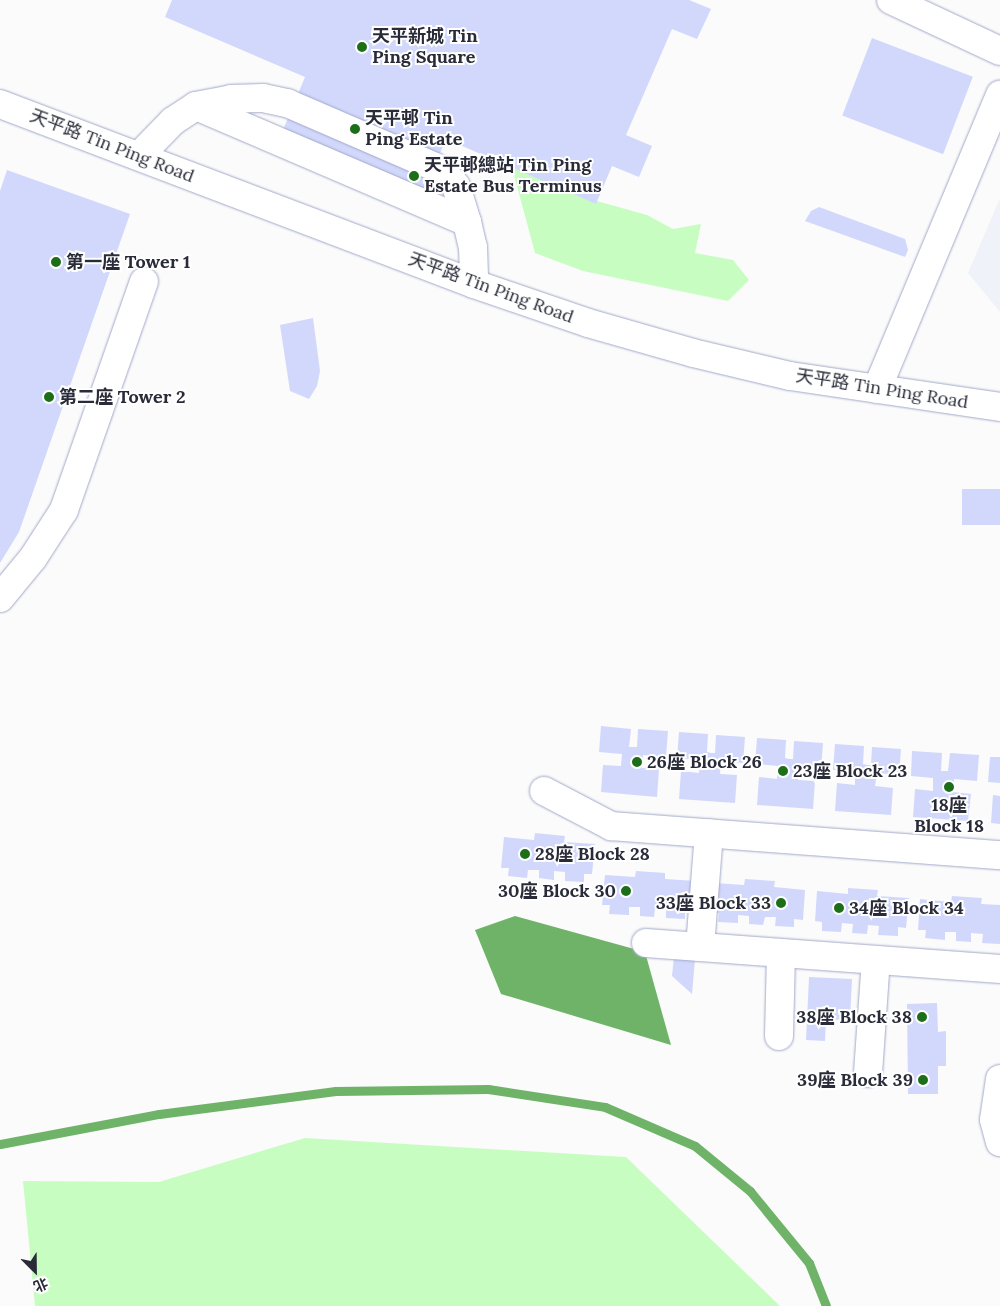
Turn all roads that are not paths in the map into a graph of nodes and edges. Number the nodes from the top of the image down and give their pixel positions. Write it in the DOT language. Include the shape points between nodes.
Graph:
graph roads {
  1 [pos="892,0"];
  2 [pos="1000,51"];
  3 [pos="1000,95"];
  4 [pos="0,104"];
  5 [pos="196,106"];
  6 [pos="140,155"];
  7 [pos="468,222"];
  8 [pos="144,282"];
  9 [pos="474,284"];
  10 [pos="876,389"];
  11 [pos="1000,407"];
  12 [pos="0,598"];
  13 [pos="544,791"];
  14 [pos="709,833"];
  15 [pos="1000,855"];
  16 [pos="646,943"];
  17 [pos="700,947"];
  18 [pos="781,953"];
  19 [pos="876,960"];
  20 [pos="1000,969"];
  21 [pos="779,1036"];
  22 [pos="868,1073"];
  23 [pos="1000,1079"];
  24 [pos="1000,1142"];
  1 -- 2 [label="street"];
  3 -- 10 [label="street"];
  4 -- 6 [label="street, 天平路 Tin Ping Road"];
  5 -- 6 [label="street" via="173,121"];
  5 -- 7 [label="street"];
  5 -- 7 [label="street" via="247,98 288,103 435,167 456,186"];
  6 -- 9 [label="street, 天平路 Tin Ping Road"];
  7 -- 9 [label="street" via="473,247"];
  8 -- 12 [label="street" via="64,510 34,558"];
  9 -- 10 [label="street, 天平路 Tin Ping Road" via="693,353 790,376"];
  10 -- 11 [label="street, 天平路 Tin Ping Road"];
  13 -- 14 [label="street" via="611,826"];
  14 -- 15 [label="street"];
  14 -- 17 [label="street"];
  16 -- 17 [label="street"];
  17 -- 18 [label="street"];
  18 -- 19 [label="street"];
  18 -- 21 [label="street"];
  19 -- 20 [label="street"];
  19 -- 22 [label="street"];
  23 -- 24 [label="street" via="994,1120"];
}
